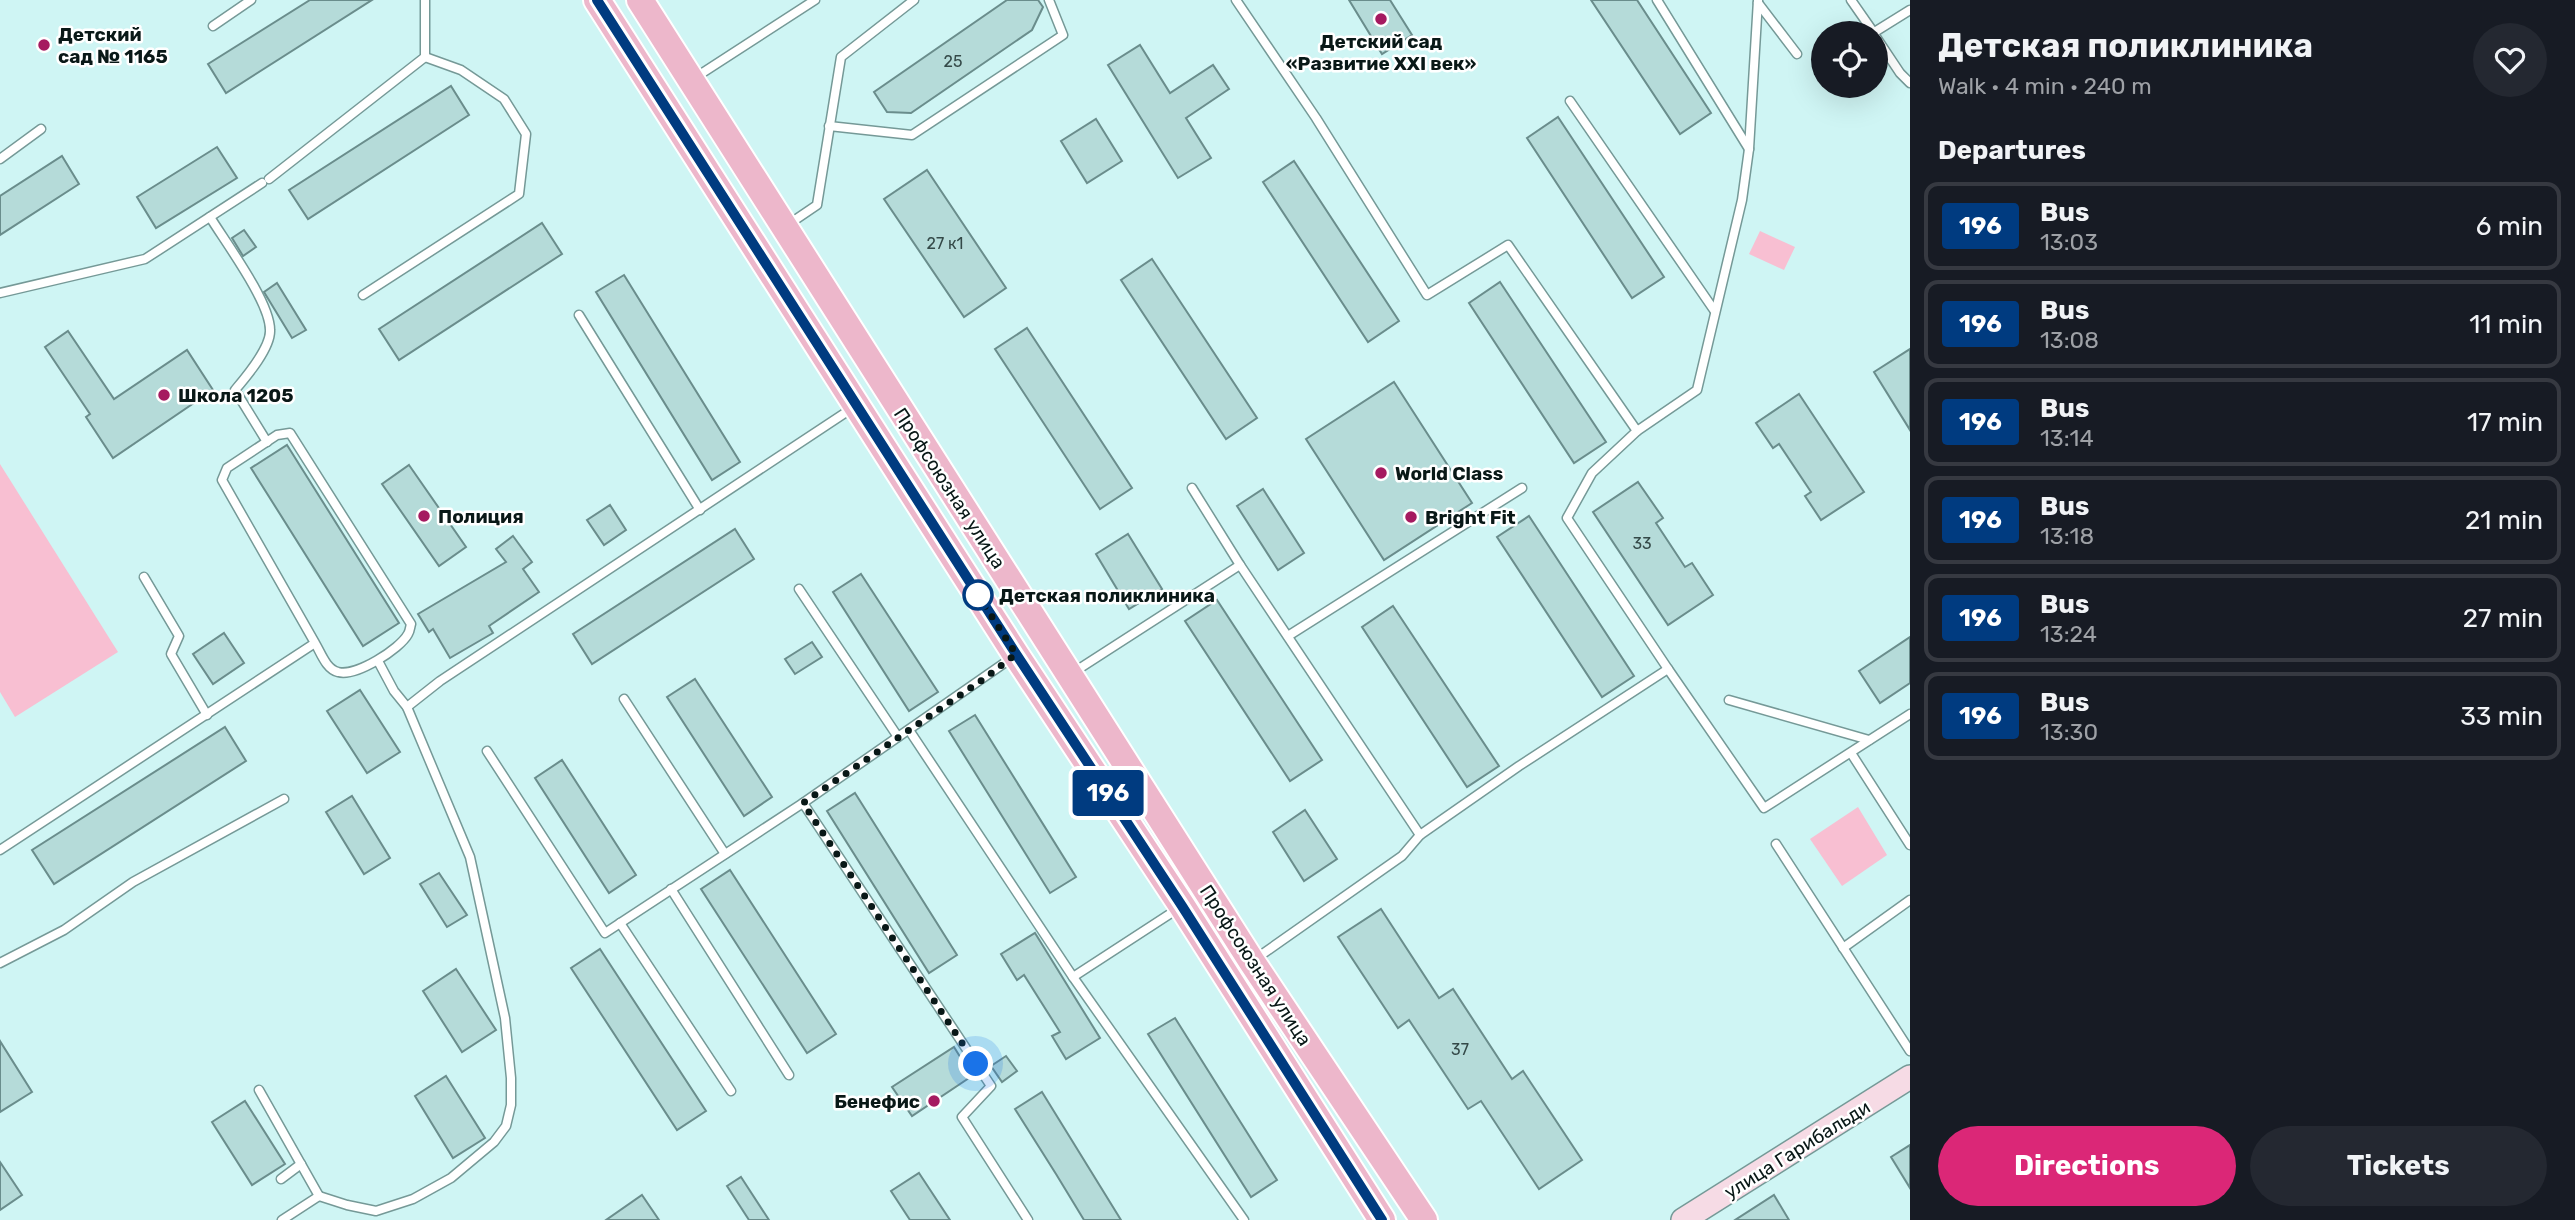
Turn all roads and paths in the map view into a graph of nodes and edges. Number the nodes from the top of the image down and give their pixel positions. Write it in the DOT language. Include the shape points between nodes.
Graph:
graph roads {
  1 [pos="251,0"];
  2 [pos="425,0"];
  3 [pos="597,0"];
  4 [pos="640,0"];
  5 [pos="815,0"];
  6 [pos="914,0"];
  7 [pos="1049,0"];
  8 [pos="1236,0"];
  9 [pos="1657,0"];
  10 [pos="1852,0"];
  11 [pos="1758,1"];
  12 [pos="1910,10"];
  13 [pos="1866,21"];
  14 [pos="1888,25"];
  15 [pos="213,26"];
  16 [pos="1797,54"];
  17 [pos="1888,55"];
  18 [pos="425,58"];
  19 [pos="691,80"];
  20 [pos="1910,83"];
  21 [pos="1570,102"];
  22 [pos="829,127"];
  23 [pos="41,129"];
  24 [pos="1749,149"];
  25 [pos="0,159"];
  26 [pos="210,217"];
  27 [pos="785,227"];
  28 [pos="0,293"];
  29 [pos="363,295"];
  30 [pos="1714,310"];
  31 [pos="579,315"];
  32 [pos="857,406"];
  33 [pos="1637,431"];
  34 [pos="267,442"];
  35 [pos="1192,488"];
  36 [pos="1522,488"];
  37 [pos="700,510"];
  38 [pos="1240,565"];
  39 [pos="145,577"];
  40 [pos="800,589"];
  41 [pos="1288,636"];
  42 [pos="315,643"];
  43 [pos="1016,654"];
  44 [pos="377,661"];
  45 [pos="1668,669"];
  46 [pos="1071,674"];
  47 [pos="624,699"];
  48 [pos="1729,700"];
  49 [pos="408,707"];
  50 [pos="1910,714"];
  51 [pos="207,715"];
  52 [pos="909,730"];
  53 [pos="898,737"];
  54 [pos="1869,740"];
  55 [pos="487,751"];
  56 [pos="1851,752"];
  57 [pos="284,799"];
  58 [pos="803,803"];
  59 [pos="1420,835"];
  60 [pos="1776,844"];
  61 [pos="1910,845"];
  62 [pos="0,850"];
  63 [pos="725,854"];
  64 [pos="671,890"];
  65 [pos="1910,900"];
  66 [pos="1182,906"];
  67 [pos="620,923"];
  68 [pos="1843,948"];
  69 [pos="1252,962"];
  70 [pos="0,963"];
  71 [pos="1073,976"];
  72 [pos="1910,1051"];
  73 [pos="789,1075"];
  74 [pos="1910,1077"];
  75 [pos="259,1090"];
  76 [pos="731,1091"];
  77 [pos="301,1164"];
  78 [pos="281,1179"];
  79 [pos="319,1196"];
  80 [pos="282,1220"];
  81 [pos="1027,1220"];
  82 [pos="1244,1220"];
  83 [pos="1382,1220"];
  84 [pos="1424,1220"];
  85 [pos="1683,1220"];
  1 -- 15 [label="lane"];
  2 -- 18 [label="lane"];
  3 -- 32 [label="main road, Профсоюзная улица"];
  4 -- 19 [label="main road, Профсоюзная улица"];
  5 -- 19 [label="lane"];
  6 -- 22 [label="lane" via="841,57"];
  7 -- 22 [label="lane" via="1063,35 912,135"];
  8 -- 33 [label="lane" via="1427,295 1508,245"];
  9 -- 24 [label="lane"];
  10 -- 13 [label="lane"];
  11 -- 16 [label="lane"];
  11 -- 24 [label="lane"];
  12 -- 14 [label="lane"];
  17 -- 20 [label="lane"];
  18 -- 26 [label="lane" via="265,181"];
  18 -- 29 [label="lane" via="461,70 504,99 526,134 519,194"];
  19 -- 27 [label="main road, Профсоюзная улица"];
  21 -- 30 [label="lane"];
  22 -- 27 [label="lane" via="817,205"];
  23 -- 25 [label="lane"];
  24 -- 30 [label="lane" via="1742,200"];
  26 -- 28 [label="lane" via="145,259"];
  26 -- 34 [label="lane" via="263,304 271,331 260,356 235,390"];
  27 -- 46 [label="main road, Профсоюзная улица"];
  30 -- 33 [label="lane" via="1697,390"];
  31 -- 37 [label="lane"];
  32 -- 37 [label="lane"];
  32 -- 43 [label="main road, Профсоюзная улица"];
  33 -- 45 [label="lane" via="1592,473 1567,518"];
  34 -- 42 [label="lane" via="227,468 222,481"];
  34 -- 44 [label="lane" via="290,433 411,624 408,636"];
  35 -- 38 [label="lane"];
  36 -- 41 [label="lane"];
  37 -- 49 [label="lane" via="440,681"];
  38 -- 41 [label="lane"];
  38 -- 46 [label="lane"];
  39 -- 51 [label="lane" via="179,636 171,654"];
  40 -- 53 [label="lane"];
  41 -- 59 [label="lane"];
  42 -- 44 [label="lane" via="329,667 338,672 354,673"];
  42 -- 51 [label="lane"];
  43 -- 52 [label="lane"];
  43 -- 66 [label="main road, Профсоюзная улица"];
  44 -- 49 [label="lane"];
  45 -- 56 [label="lane" via="1764,808"];
  45 -- 59 [label="lane"];
  46 -- 69 [label="main road, Профсоюзная улица"];
  47 -- 63 [label="lane"];
  48 -- 54 [label="lane"];
  49 -- 79 [label="lane" via="470,858 505,1018 512,1105 506,1126 494,1143 451,1178 413,1199 376,1211"];
  50 -- 54 [label="lane"];
  51 -- 62 [label="lane"];
  52 -- 53 [label="lane"];
  52 -- 71 [label="lane"];
  53 -- 58 [label="lane"];
  54 -- 56 [label="lane"];
  55 -- 67 [label="lane" via="605,933"];
  56 -- 61 [label="lane"];
  57 -- 70 [label="lane" via="133,882 64,930"];
  58 -- 63 [label="lane"];
  58 -- 81 [label="lane" via="991,1086 962,1117"];
  59 -- 69 [label="lane" via="1402,856"];
  60 -- 68 [label="lane"];
  63 -- 64 [label="lane"];
  64 -- 67 [label="lane"];
  64 -- 73 [label="lane"];
  65 -- 68 [label="lane"];
  66 -- 71 [label="lane"];
  66 -- 83 [label="main road, Профсоюзная улица"];
  67 -- 76 [label="lane"];
  68 -- 72 [label="lane"];
  69 -- 84 [label="main road, Профсоюзная улица"];
  71 -- 82 [label="lane"];
  74 -- 85 [label="street, улица Гарибальди"];
  75 -- 77 [label="lane"];
  77 -- 78 [label="lane"];
  77 -- 79 [label="lane"];
  79 -- 80 [label="lane"];
}
